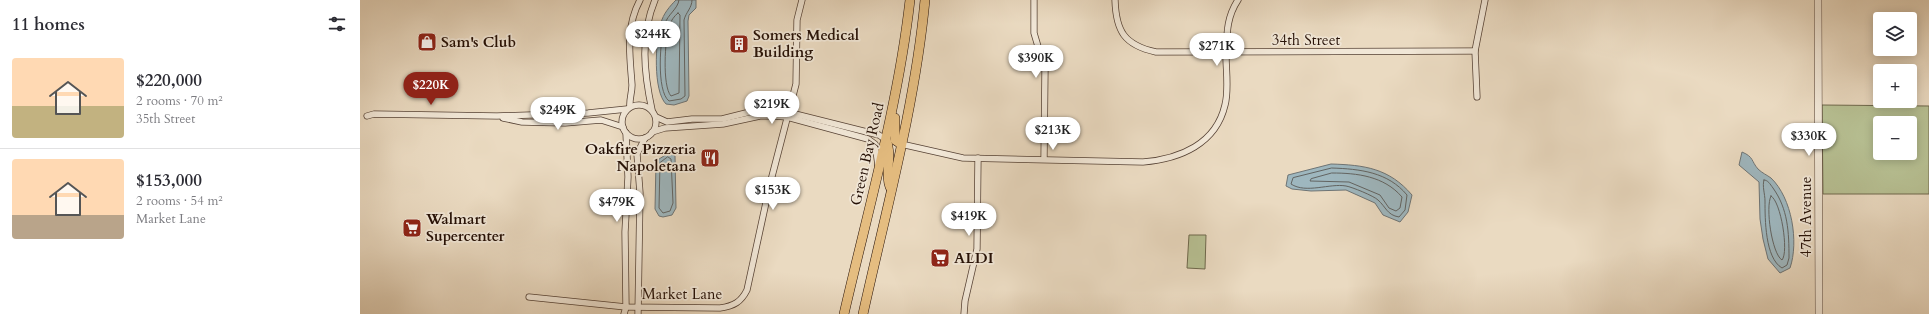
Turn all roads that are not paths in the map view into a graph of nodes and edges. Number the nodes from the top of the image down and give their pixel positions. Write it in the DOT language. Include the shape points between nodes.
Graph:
graph roads {
  1 [pos="640,0"];
  2 [pos="655,0"];
  3 [pos="802,0"];
  4 [pos="910,0"];
  5 [pos="925,0"];
  6 [pos="1034,0"];
  7 [pos="1115,0"];
  8 [pos="1238,0"];
  9 [pos="1485,0"];
  10 [pos="1818,0"];
  11 [pos="1475,51"];
  12 [pos="1226,52"];
  13 [pos="1477,97"];
  14 [pos="893,106"];
  15 [pos="628,108"];
  16 [pos="652,110"];
  17 [pos="788,115"];
  18 [pos="367,116"];
  19 [pos="497,116"];
  20 [pos="656,117"];
  21 [pos="623,127"];
  22 [pos="652,132"];
  23 [pos="626,133"];
  24 [pos="645,138"];
  25 [pos="886,140"];
  26 [pos="902,144"];
  27 [pos="978,158"];
  28 [pos="1044,159"];
  29 [pos="878,168"];
  30 [pos="891,189"];
  31 [pos="529,297"];
  32 [pos="638,306"];
  33 [pos="626,307"];
  34 [pos="624,314"];
  35 [pos="638,314"];
  36 [pos="844,314"];
  37 [pos="863,314"];
  38 [pos="964,314"];
  39 [pos="1819,314"];
  1 -- 15 [label="street" via="631,25 629,42 628,61 632,87"];
  2 -- 16 [label="street" via="646,26 645,46 645,76"];
  3 -- 17 [label="street, Market Lane" via="797,20 796,84"];
  4 -- 14 [label="main road, Green Bay Road"];
  5 -- 26 [label="main road, Green Bay Road" via="920,48"];
  6 -- 28 [label="street" via="1034,33 1045,70"];
  7 -- 12 [label="street, 34th Street" via="1116,19 1120,31 1128,41 1137,46 1156,52"];
  8 -- 12 [label="street" via="1231,10 1226,28"];
  9 -- 11 [label="street"];
  10 -- 39 [label="street, 47th Avenue"];
  11 -- 12 [label="street, 34th Street"];
  11 -- 13 [label="street"];
  12 -- 28 [label="street" via="1225,105 1217,125 1205,141 1185,153 1162,161 1143,162"];
  14 -- 25 [label="main road, Green Bay Road"];
  14 -- 26 [label="main road" via="894,138"];
  15 -- 16 [label="street" via="641,104"];
  15 -- 19 [label="street" via="588,113"];
  15 -- 21 [label="street" via="622,117"];
  16 -- 20 [label="street"];
  17 -- 20 [label="street" via="768,110 722,119 667,122"];
  17 -- 22 [label="street" via="760,116 723,124 665,128"];
  17 -- 25 [label="street" via="879,135"];
  17 -- 29 [label="street" via="868,139 875,144"];
  17 -- 32 [label="street, Market Lane" via="747,290 742,299 732,306 720,308"];
  18 -- 19 [label="street"];
  19 -- 21 [label="street" via="522,122 565,123 601,120"];
  20 -- 22 [label="street"];
  21 -- 23 [label="street"];
  22 -- 24 [label="street"];
  23 -- 24 [label="street" via="635,138"];
  23 -- 33 [label="street"];
  24 -- 32 [label="street" via="637,154 640,193"];
  25 -- 29 [label="main road, Green Bay Road"];
  25 -- 30 [label="main road" via="889,150 887,176"];
  26 -- 27 [label="street" via="963,158"];
  26 -- 30 [label="main road, Green Bay Road"];
  27 -- 28 [label="street"];
  27 -- 38 [label="street" via="977,249"];
  29 -- 36 [label="main road, Green Bay Road"];
  30 -- 37 [label="main road, Green Bay Road"];
  31 -- 33 [label="street, Market Lane"];
  32 -- 33 [label="street, Market Lane"];
  32 -- 35 [label="street"];
  33 -- 34 [label="street"];
}
